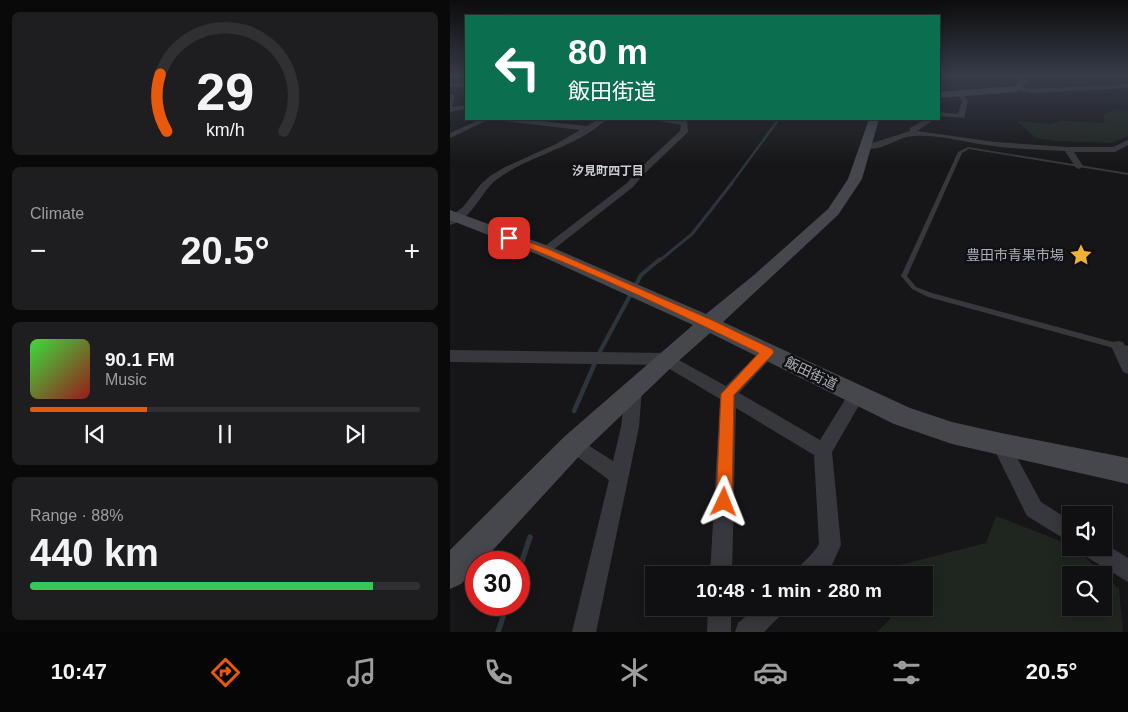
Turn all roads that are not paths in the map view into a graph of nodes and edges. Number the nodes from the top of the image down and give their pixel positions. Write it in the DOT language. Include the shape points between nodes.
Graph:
graph roads {
  1 [pos="963,105"];
  2 [pos="465,107"];
  3 [pos="450,110"];
  4 [pos="940,114"];
  5 [pos="484,120"];
  6 [pos="513,120"];
  7 [pos="601,120"];
  8 [pos="874,120"];
  9 [pos="929,120"];
  10 [pos="686,121"];
  11 [pos="586,128"];
  12 [pos="915,133"];
  13 [pos="450,136"];
  14 [pos="1128,142"];
  15 [pos="867,146"];
  16 [pos="1068,149"];
  17 [pos="1079,166"];
  18 [pos="1128,174"];
  19 [pos="452,218"];
  20 [pos="545,251"];
  21 [pos="710,324"];
  22 [pos="1123,348"];
  23 [pos="768,352"];
  24 [pos="450,356"];
  25 [pos="666,359"];
  26 [pos="1128,368"];
  27 [pos="634,389"];
  28 [pos="728,394"];
  29 [pos="857,395"];
  30 [pos="574,444"];
  31 [pos="1001,445"];
  32 [pos="823,451"];
  33 [pos="1128,471"];
  34 [pos="618,475"];
  35 [pos="1062,527"];
  36 [pos="1105,556"];
  37 [pos="721,566"];
  38 [pos="815,566"];
  39 [pos="1128,571"];
  40 [pos="450,573"];
  41 [pos="720,616"];
  42 [pos="764,616"];
  43 [pos="584,632"];
  44 [pos="720,632"];
  45 [pos="747,632"];
  1 -- 4 [label="street" via="961,116"];
  2 -- 3 [label="street"];
  5 -- 13 [label="street"];
  6 -- 11 [label="street"];
  7 -- 11 [label="street"];
  8 -- 15 [label="street"];
  9 -- 12 [label="street" via="913,130"];
  10 -- 20 [label="street" via="684,132 630,185"];
  11 -- 19 [label="street" via="558,146 493,178 467,209"];
  12 -- 15 [label="street" via="897,136 879,146"];
  12 -- 16 [label="street" via="1012,146"];
  14 -- 16 [label="street" via="1116,150"];
  15 -- 21 [label="street" via="855,179 832,212"];
  16 -- 17 [label="street"];
  17 -- 18 [label="lane"];
  17 -- 22 [label="lane" via="979,148 960,152 904,276 914,288 930,295"];
  19 -- 20 [label="street, 飯田街道"];
  20 -- 21 [label="street, 飯田街道"];
  21 -- 23 [label="street, 飯田街道"];
  21 -- 25 [label="street"];
  22 -- 26 [label="street"];
  23 -- 28 [label="street"];
  23 -- 29 [label="street, 飯田街道"];
  24 -- 25 [label="street"];
  25 -- 27 [label="street"];
  25 -- 28 [label="street"];
  27 -- 30 [label="street"];
  27 -- 34 [label="street" via="630,427"];
  28 -- 32 [label="street"];
  28 -- 37 [label="street"];
  29 -- 31 [label="street, 飯田街道" via="903,416"];
  29 -- 32 [label="street"];
  30 -- 34 [label="street"];
  30 -- 40 [label="street"];
  31 -- 33 [label="street, 飯田街道"];
  31 -- 35 [label="street" via="1034,509"];
  32 -- 38 [label="street" via="830,546"];
  34 -- 43 [label="street"];
  36 -- 39 [label="street"];
  41 -- 44 [label="street"];
  42 -- 45 [label="street"];
}
